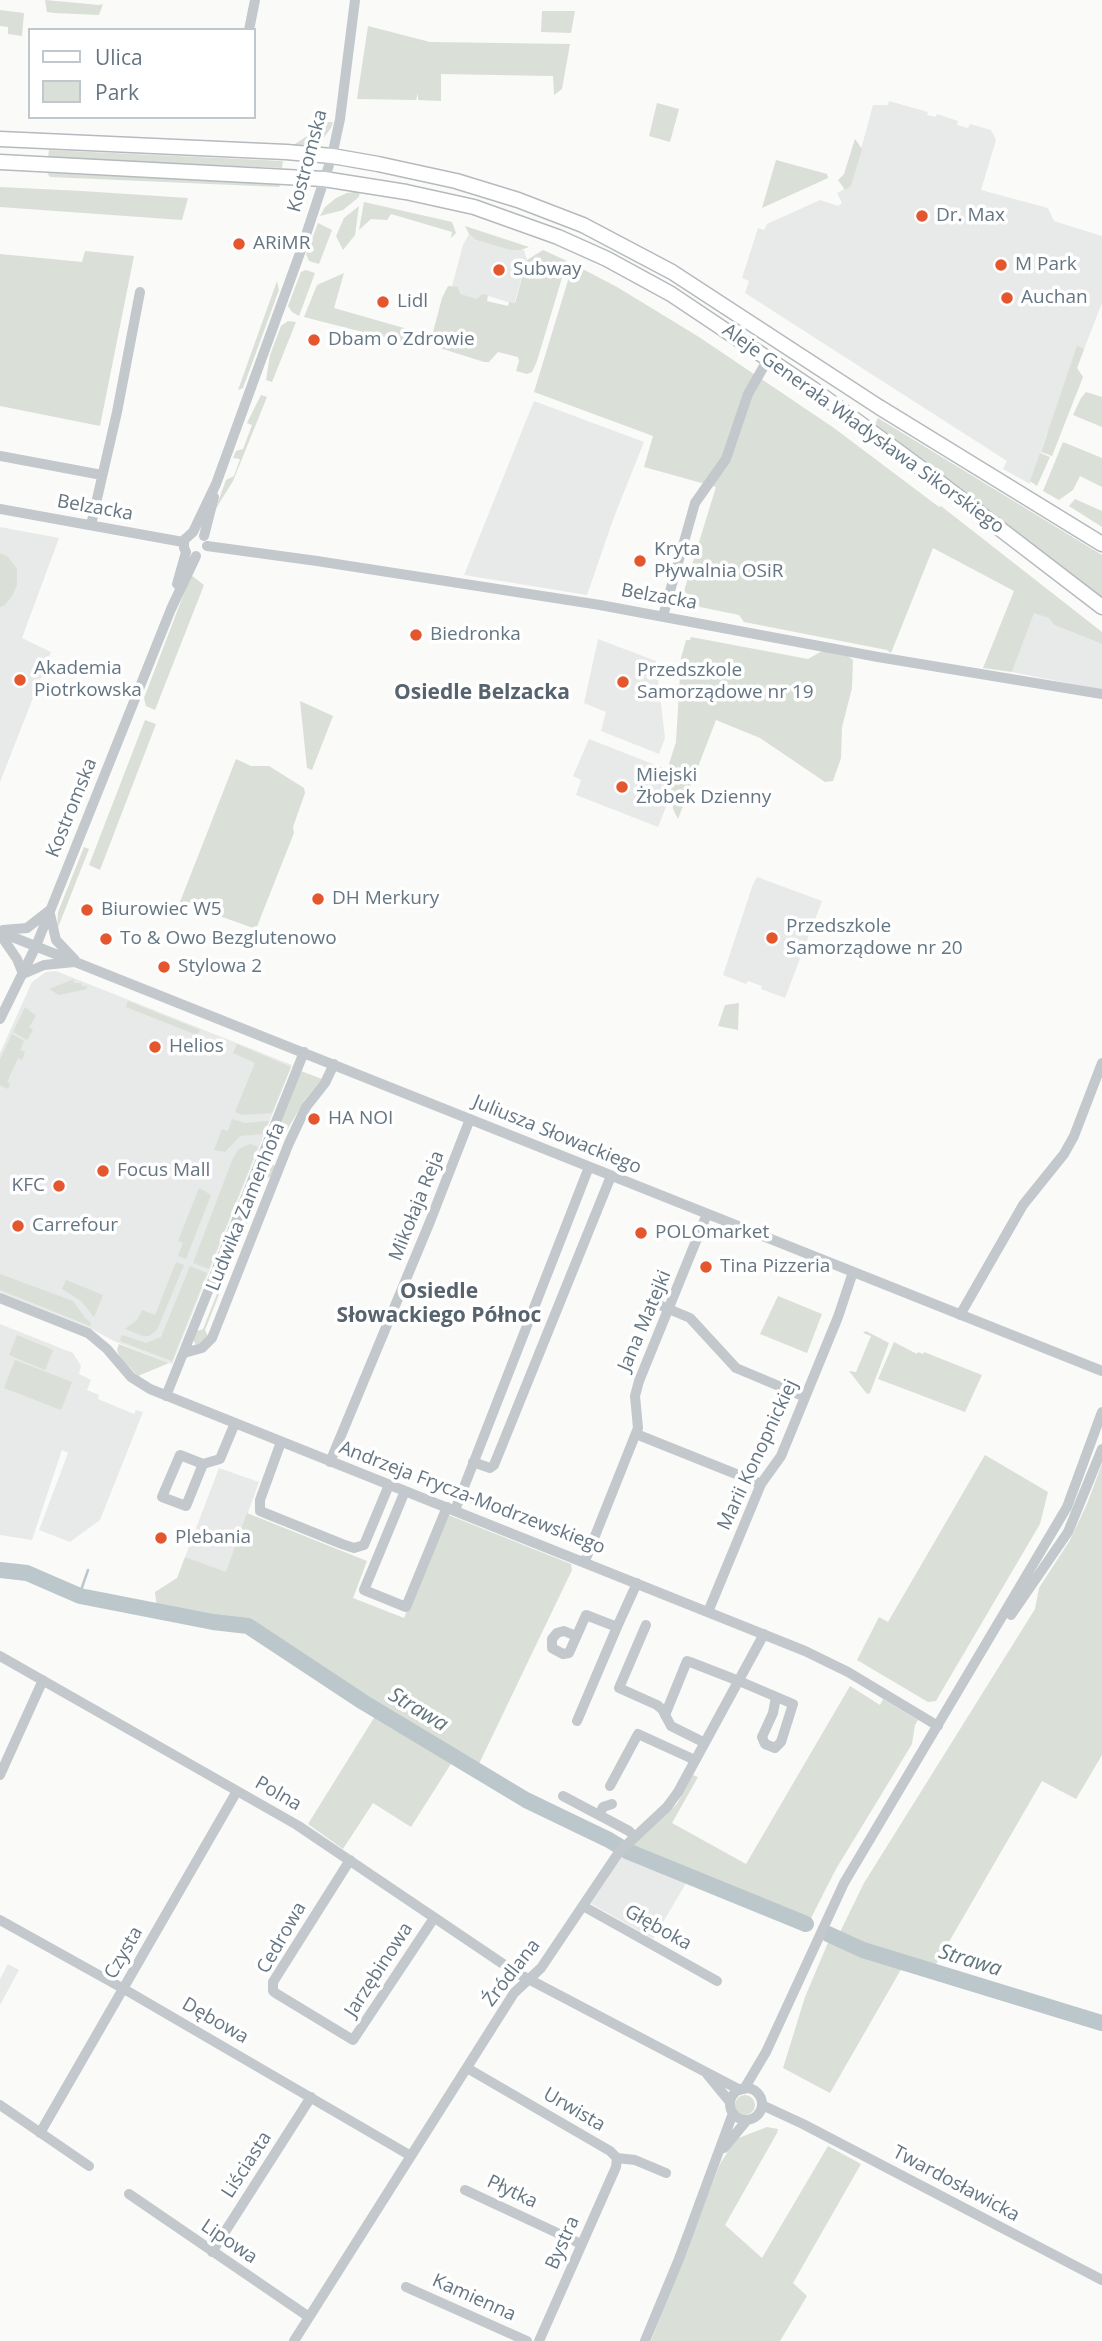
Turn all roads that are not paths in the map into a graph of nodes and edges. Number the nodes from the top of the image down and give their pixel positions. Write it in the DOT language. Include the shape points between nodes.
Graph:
graph roads {
  1 [pos="255,0"];
  2 [pos="355,0"];
  3 [pos="249,28"];
  4 [pos="0,139"];
  5 [pos="20,139"];
  6 [pos="332,156"];
  7 [pos="1,162"];
  8 [pos="324,179"];
  9 [pos="140,292"];
  10 [pos="768,359"];
  11 [pos="0,456"];
  12 [pos="102,475"];
  13 [pos="0,509"];
  14 [pos="91,525"];
  15 [pos="201,538"];
  16 [pos="1102,544"];
  17 [pos="189,550"];
  18 [pos="1102,607"];
  19 [pos="663,615"];
  20 [pos="1102,694"];
  21 [pos="50,910"];
  22 [pos="0,932"];
  23 [pos="36,946"];
  24 [pos="77,962"];
  25 [pos="23,974"];
  26 [pos="0,1019"];
  27 [pos="304,1052"];
  28 [pos="1102,1063"];
  29 [pos="334,1064"];
  30 [pos="470,1119"];
  31 [pos="270,1139"];
  32 [pos="289,1143"];
  33 [pos="589,1167"];
  34 [pos="611,1176"];
  35 [pos="577,1200"];
  36 [pos="598,1208"];
  37 [pos="707,1214"];
  38 [pos="853,1272"];
  39 [pos="0,1298"];
  40 [pos="650,1301"];
  41 [pos="534,1308"];
  42 [pos="669,1308"];
  43 [pos="960,1315"];
  44 [pos="555,1316"];
  45 [pos="184,1353"];
  46 [pos="1102,1371"];
  47 [pos="166,1396"];
  48 [pos="805,1397"];
  49 [pos="1102,1412"];
  50 [pos="235,1423"];
  51 [pos="636,1434"];
  52 [pos="281,1442"];
  53 [pos="1102,1449"];
  54 [pos="330,1462"];
  55 [pos="474,1462"];
  56 [pos="203,1464"];
  57 [pos="761,1484"];
  58 [pos="389,1485"];
  59 [pos="405,1491"];
  60 [pos="451,1509"];
  61 [pos="585,1561"];
  62 [pos="637,1583"];
  63 [pos="708,1612"];
  64 [pos="646,1625"];
  65 [pos="617,1627"];
  66 [pos="764,1634"];
  67 [pos="576,1636"];
  68 [pos="0,1656"];
  69 [pos="969,1675"];
  70 [pos="43,1680"];
  71 [pos="739,1681"];
  72 [pos="776,1697"];
  73 [pos="665,1715"];
  74 [pos="577,1721"];
  75 [pos="938,1726"];
  76 [pos="705,1743"];
  77 [pos="695,1760"];
  78 [pos="0,1775"];
  79 [pos="610,1786"];
  80 [pos="237,1791"];
  81 [pos="563,1796"];
  82 [pos="612,1804"];
  83 [pos="599,1815"];
  84 [pos="635,1837"];
  85 [pos="350,1860"];
  86 [pos="583,1906"];
  87 [pos="434,1917"];
  88 [pos="0,1920"];
  89 [pos="529,1980"];
  90 [pos="717,1981"];
  91 [pos="124,1989"];
  92 [pos="353,2040"];
  93 [pos="766,2052"];
  94 [pos="467,2068"];
  95 [pos="702,2070"];
  96 [pos="742,2089"];
  97 [pos="757,2094"];
  98 [pos="312,2097"];
  99 [pos="0,2105"];
  100 [pos="731,2107"];
  101 [pos="755,2114"];
  102 [pos="40,2133"];
  103 [pos="411,2156"];
  104 [pos="617,2158"];
  105 [pos="715,2162"];
  106 [pos="89,2166"];
  107 [pos="666,2173"];
  108 [pos="465,2190"];
  109 [pos="130,2194"];
  110 [pos="581,2244"];
  111 [pos="212,2252"];
  112 [pos="1102,2280"];
  113 [pos="406,2287"];
  114 [pos="309,2317"];
  115 [pos="294,2341"];
  116 [pos="527,2341"];
  117 [pos="539,2341"];
  118 [pos="645,2341"];
  1 -- 3 [label="street"];
  2 -- 6 [label="street, Kostromska"];
  4 -- 5 [label="main road, Aleje Generała Władysława Sikorskiego"];
  5 -- 6 [label="main road, Aleje Generała Władysława Sikorskiego"];
  5 -- 7 [label="main road" via="16,155"];
  6 -- 8 [label="street, Kostromska"];
  6 -- 16 [label="main road, Aleje Generała Władysława Sikorskiego" via="456,181 592,230 672,272"];
  7 -- 8 [label="main road, Aleje Generała Władysława Sikorskiego"];
  8 -- 10 [label="main road, Aleje Generała Władysława Sikorskiego" via="461,204 558,237 671,294"];
  8 -- 15 [label="street, Kostromska"];
  9 -- 12 [label="street"];
  10 -- 18 [label="main road, Aleje Generała Władysława Sikorskiego" via="908,458"];
  10 -- 19 [label="street" via="750,387 726,459 695,503"];
  11 -- 12 [label="street"];
  12 -- 14 [label="street"];
  13 -- 14 [label="street, Belzacka"];
  14 -- 17 [label="street, Belzacka"];
  15 -- 17 [label="street" via="186,537"];
  15 -- 17 [label="street" via="203,553"];
  15 -- 19 [label="street, Belzacka"];
  17 -- 21 [label="street, Kostromska" via="172,607"];
  19 -- 20 [label="street, Belzacka"];
  21 -- 22 [label="street" via="27,928"];
  21 -- 23 [label="street, Kostromska"];
  21 -- 24 [label="street" via="56,940"];
  22 -- 23 [label="street, Juliusza Słowackiego"];
  22 -- 25 [label="street"];
  23 -- 24 [label="street, Juliusza Słowackiego"];
  23 -- 25 [label="street, Kostromska"];
  24 -- 25 [label="street" via="44,965"];
  24 -- 27 [label="street, Juliusza Słowackiego"];
  25 -- 26 [label="street, Kostromska"];
  27 -- 29 [label="street, Juliusza Słowackiego"];
  27 -- 31 [label="street, Ludwika Zamenhofa"];
  28 -- 43 [label="street" via="1064,1154 1023,1205"];
  29 -- 30 [label="street, Juliusza Słowackiego"];
  29 -- 32 [label="street, Ludwika Zamenhofa"];
  30 -- 33 [label="street, Juliusza Słowackiego"];
  30 -- 54 [label="street, Mikołaja Reja"];
  31 -- 32 [label="street"];
  31 -- 45 [label="street, Ludwika Zamenhofa"];
  32 -- 45 [label="street, Ludwika Zamenhofa" via="212,1338 202,1348"];
  33 -- 34 [label="street, Juliusza Słowackiego"];
  33 -- 35 [label="street"];
  34 -- 36 [label="street"];
  34 -- 37 [label="street, Juliusza Słowackiego"];
  35 -- 36 [label="street"];
  35 -- 41 [label="street"];
  36 -- 44 [label="street"];
  37 -- 38 [label="street, Juliusza Słowackiego"];
  37 -- 42 [label="street, Jana Matejki"];
  38 -- 43 [label="street, Juliusza Słowackiego"];
  38 -- 48 [label="street, Marii Konopnickiej"];
  39 -- 47 [label="street, Andrzeja Frycza-Modrzewskiego" via="88,1333 139,1384"];
  40 -- 42 [label="street"];
  41 -- 44 [label="street"];
  41 -- 55 [label="street"];
  42 -- 48 [label="street" via="690,1318 736,1368"];
  42 -- 51 [label="street, Jana Matejki" via="636,1388"];
  43 -- 46 [label="street, Juliusza Słowackiego"];
  44 -- 55 [label="street" via="494,1465 490,1468"];
  45 -- 47 [label="street, Ludwika Zamenhofa"];
  47 -- 50 [label="street, Andrzeja Frycza-Modrzewskiego"];
  48 -- 57 [label="street, Marii Konopnickiej" via="781,1456"];
  49 -- 69 [label="street" via="1067,1507"];
  50 -- 52 [label="street, Andrzeja Frycza-Modrzewskiego"];
  50 -- 56 [label="street" via="220,1459"];
  51 -- 57 [label="street"];
  51 -- 61 [label="street, Jana Matejki"];
  52 -- 54 [label="street, Andrzeja Frycza-Modrzewskiego"];
  52 -- 58 [label="street" via="260,1511 342,1544 363,1545"];
  53 -- 69 [label="street" via="1068,1532"];
  54 -- 58 [label="street, Andrzeja Frycza-Modrzewskiego"];
  55 -- 60 [label="street"];
  56 -- 56 [label="street" via="186,1506 163,1497 180,1455"];
  57 -- 63 [label="street, Marii Konopnickiej"];
  58 -- 59 [label="street, Andrzeja Frycza-Modrzewskiego"];
  59 -- 60 [label="street, Andrzeja Frycza-Modrzewskiego"];
  59 -- 60 [label="street" via="364,1590 406,1607"];
  60 -- 61 [label="street, Andrzeja Frycza-Modrzewskiego"];
  61 -- 62 [label="street, Andrzeja Frycza-Modrzewskiego"];
  62 -- 63 [label="street, Andrzeja Frycza-Modrzewskiego"];
  62 -- 65 [label="street"];
  63 -- 66 [label="street, Andrzeja Frycza-Modrzewskiego"];
  64 -- 73 [label="street" via="619,1686 657,1705"];
  65 -- 67 [label="street" via="586,1615"];
  65 -- 74 [label="street"];
  66 -- 71 [label="street, Źródlana"];
  66 -- 75 [label="street, Andrzeja Frycza-Modrzewskiego" via="841,1669"];
  68 -- 70 [label="street, Polna"];
  69 -- 75 [label="street"];
  70 -- 78 [label="street"];
  70 -- 80 [label="street, Polna"];
  71 -- 72 [label="street"];
  71 -- 73 [label="street" via="687,1661"];
  71 -- 76 [label="street, Źródlana"];
  73 -- 76 [label="street" via="678,1732"];
  75 -- 93 [label="street" via="832,1906"];
  76 -- 77 [label="street, Źródlana"];
  77 -- 79 [label="street" via="638,1734"];
  77 -- 84 [label="street, Źródlana" via="667,1807"];
  80 -- 85 [label="street, Polna"];
  80 -- 91 [label="street, Czysta"];
  81 -- 83 [label="street"];
  82 -- 83 [label="street" via="603,1807"];
  83 -- 84 [label="street"];
  84 -- 86 [label="street, Źródlana" via="622,1848"];
  85 -- 87 [label="street, Polna"];
  85 -- 92 [label="street, Cedrowa" via="272,1986 277,1994"];
  86 -- 89 [label="street, Źródlana"];
  86 -- 90 [label="street, Głęboka"];
  87 -- 89 [label="street, Polna"];
  87 -- 92 [label="street, Jarzębinowa"];
  88 -- 91 [label="street, Dębowa"];
  89 -- 94 [label="street, Źródlana" via="514,1993"];
  89 -- 95 [label="street"];
  91 -- 98 [label="street, Dębowa"];
  91 -- 102 [label="street, Czysta"];
  93 -- 96 [label="street"];
  93 -- 97 [label="street"];
  94 -- 103 [label="street, Źródlana"];
  94 -- 104 [label="street, Urwista"];
  95 -- 96 [label="street"];
  95 -- 100 [label="street"];
  96 -- 97 [label="street"];
  96 -- 100 [label="street" via="734,2094"];
  97 -- 101 [label="street"];
  98 -- 103 [label="street, Dębowa"];
  98 -- 111 [label="street, Liściasta"];
  99 -- 102 [label="street"];
  100 -- 101 [label="street" via="738,2118"];
  100 -- 105 [label="street"];
  101 -- 105 [label="street"];
  101 -- 112 [label="street, Twardosławicka" via="794,2120"];
  102 -- 106 [label="street"];
  103 -- 114 [label="street, Źródlana"];
  104 -- 107 [label="street, Urwista"];
  104 -- 110 [label="street, Bystra"];
  105 -- 118 [label="street"];
  108 -- 110 [label="street, Płytka"];
  109 -- 111 [label="street, Lipowa"];
  110 -- 117 [label="street, Bystra"];
  111 -- 114 [label="street, Lipowa"];
  113 -- 116 [label="street, Kamienna"];
  114 -- 115 [label="street, Źródlana"];
}
